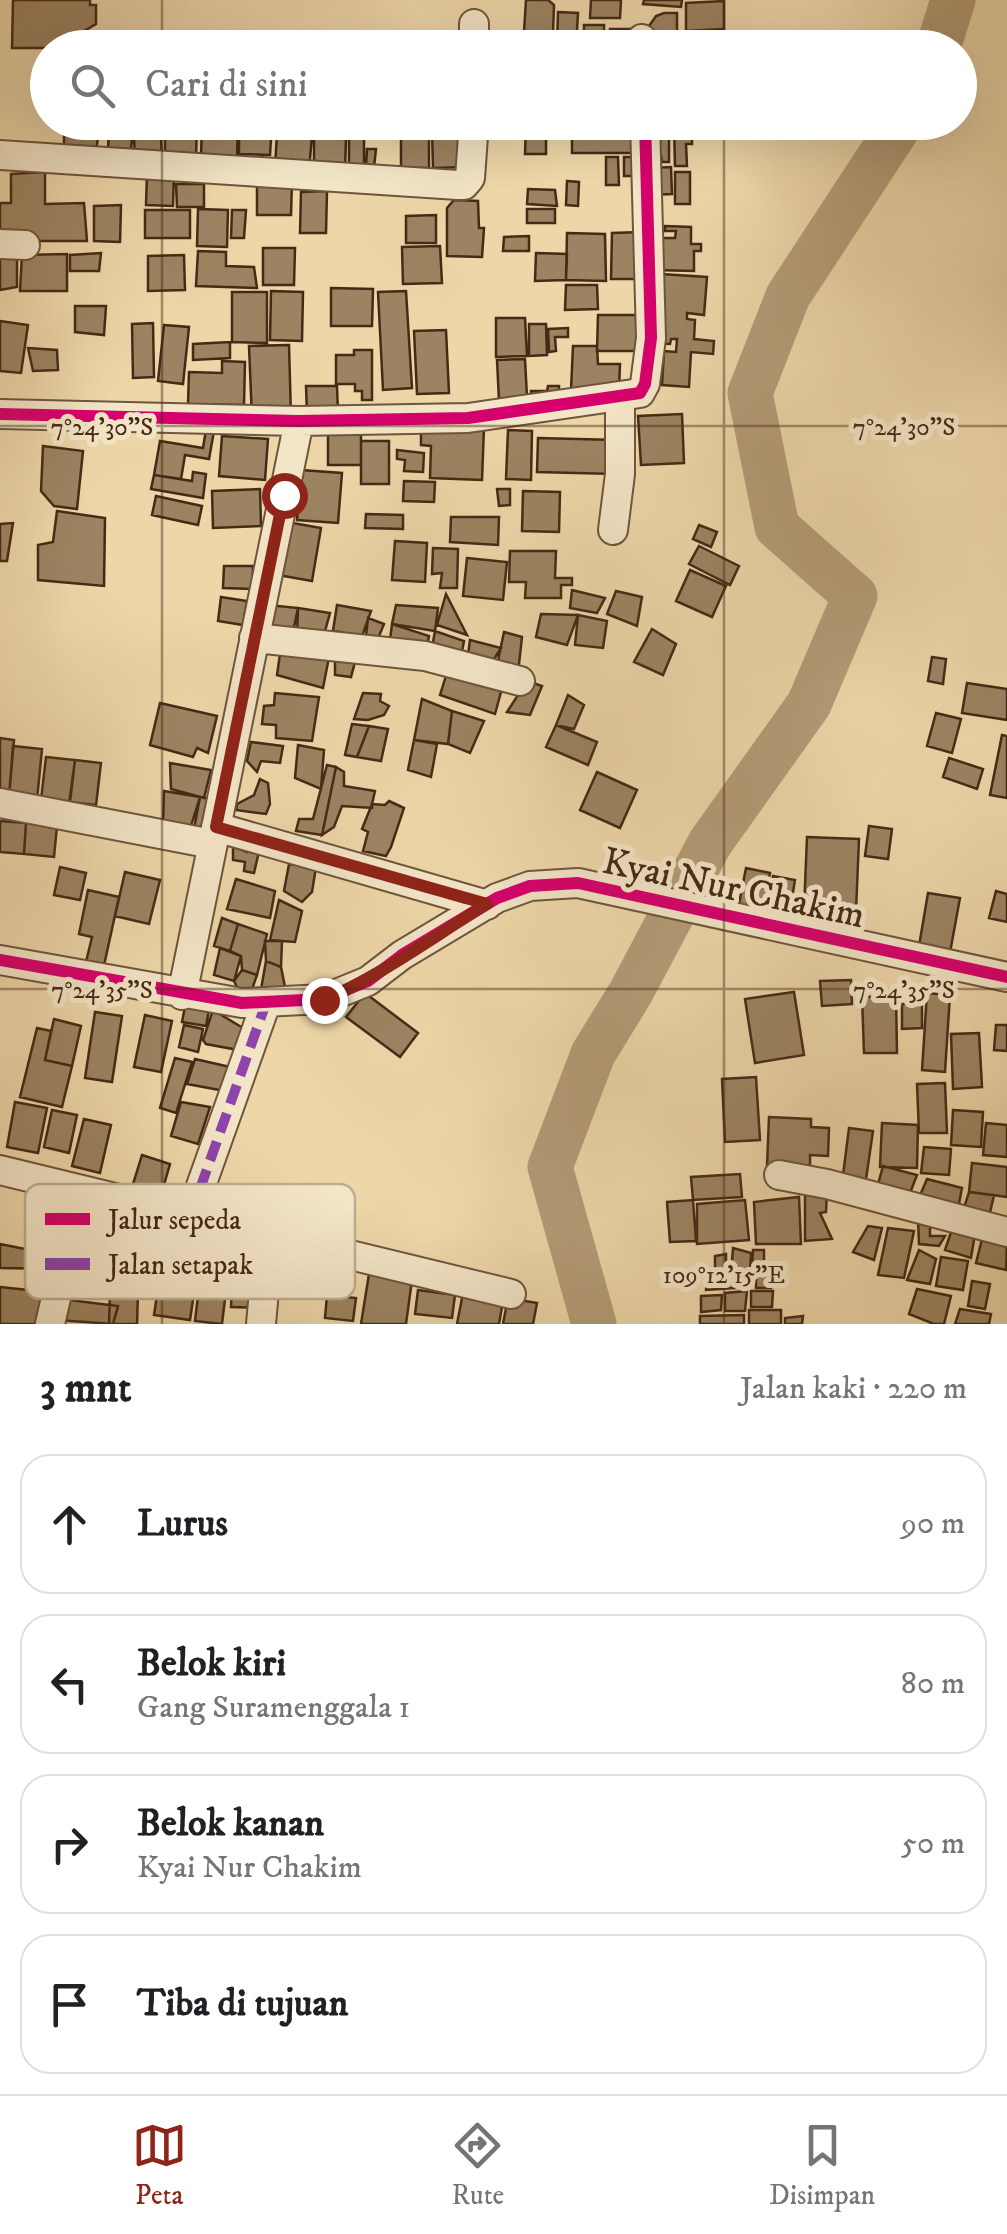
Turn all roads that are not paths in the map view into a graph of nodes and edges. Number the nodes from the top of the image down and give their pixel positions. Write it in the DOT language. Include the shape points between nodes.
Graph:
graph roads {
  1 [pos="473,140"];
  2 [pos="646,140"];
  3 [pos="0,155"];
  4 [pos="620,398"];
  5 [pos="0,414"];
  6 [pos="299,421"];
  7 [pos="613,530"];
  8 [pos="254,638"];
  9 [pos="520,681"];
  10 [pos="0,803"];
  11 [pos="214,835"];
  12 [pos="487,904"];
  13 [pos="0,960"];
  14 [pos="1007,978"];
  15 [pos="182,994"];
  16 [pos="266,1003"];
  17 [pos="0,1170"];
  18 [pos="779,1175"];
  19 [pos="57,1184"];
  20 [pos="202,1184"];
  21 [pos="1007,1232"];
  22 [pos="355,1257"];
  23 [pos="511,1294"];
  24 [pos="56,1299"];
  25 [pos="263,1299"];
  26 [pos="50,1324"];
  27 [pos="261,1324"];
  1 -- 3 [label="street" via="470,178 458,186"];
  2 -- 4 [label="street" via="651,338 645,384 640,393"];
  4 -- 6 [label="street" via="468,418"];
  4 -- 7 [label="street"];
  5 -- 6 [label="street"];
  6 -- 8 [label="street"];
  8 -- 9 [label="street" via="424,656"];
  8 -- 11 [label="street"];
  10 -- 11 [label="street"];
  11 -- 12 [label="street"];
  11 -- 15 [label="street"];
  12 -- 14 [label="street, Kyai Nur Chakim" via="530,886 578,883"];
  12 -- 16 [label="street, Kyai Nur Chakim" via="368,981 324,1000"];
  13 -- 15 [label="street, Kyai Nur Chakim"];
  15 -- 16 [label="street, Kyai Nur Chakim"];
  16 -- 20 [label="street"];
  17 -- 19 [label="street"];
  18 -- 21 [label="street"];
  22 -- 23 [label="street"];
  24 -- 26 [label="street"];
  25 -- 27 [label="street"];
}
